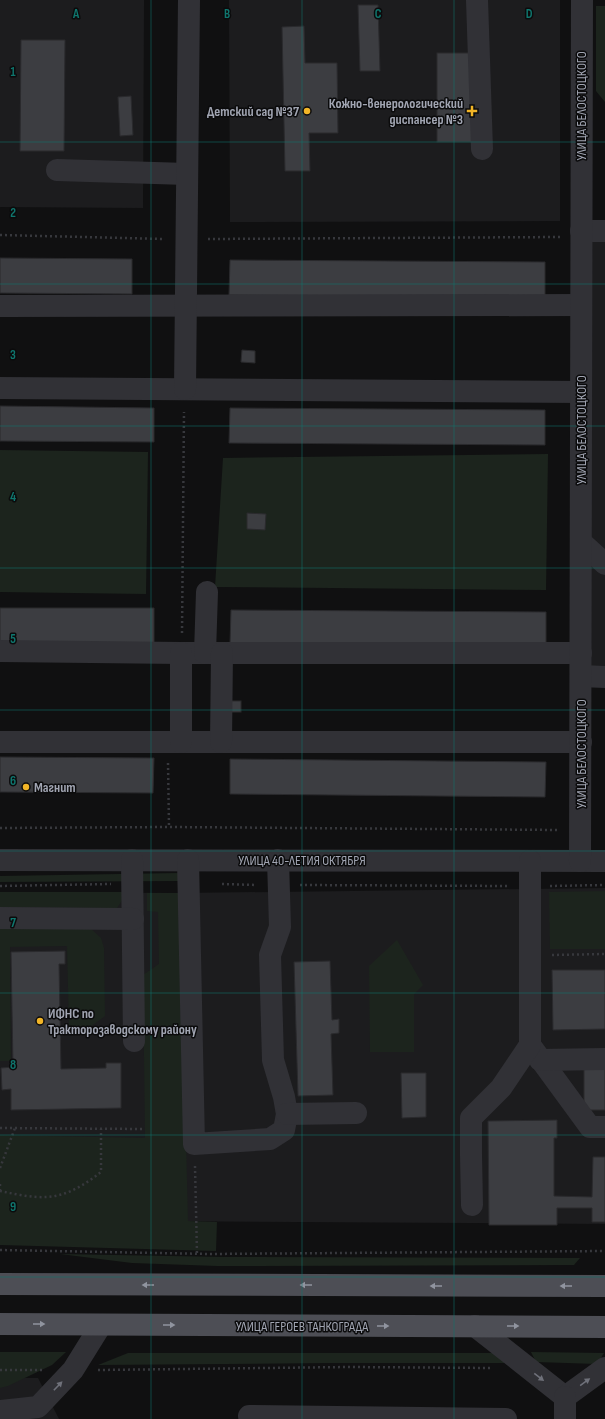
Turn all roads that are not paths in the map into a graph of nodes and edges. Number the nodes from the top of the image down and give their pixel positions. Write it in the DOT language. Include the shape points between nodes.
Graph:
graph roads {
  1 [pos="189,0"];
  2 [pos="477,0"];
  3 [pos="582,0"];
  4 [pos="482,149"];
  5 [pos="57,170"];
  6 [pos="187,174"];
  7 [pos="605,231"];
  8 [pos="581,234"];
  9 [pos="581,305"];
  10 [pos="0,306"];
  11 [pos="186,306"];
  12 [pos="0,388"];
  13 [pos="185,389"];
  14 [pos="581,392"];
  15 [pos="581,542"];
  16 [pos="605,564"];
  17 [pos="207,592"];
  18 [pos="0,651"];
  19 [pos="182,653"];
  20 [pos="214,653"];
  21 [pos="581,653"];
  22 [pos="581,676"];
  23 [pos="605,677"];
  24 [pos="0,742"];
  25 [pos="174,742"];
  26 [pos="221,742"];
  27 [pos="581,742"];
  28 [pos="0,860"];
  29 [pos="132,860"];
  30 [pos="188,860"];
  31 [pos="278,860"];
  32 [pos="530,860"];
  33 [pos="580,861"];
  34 [pos="605,861"];
  35 [pos="0,918"];
  36 [pos="133,919"];
  37 [pos="134,1041"];
  38 [pos="535,1053"];
  39 [pos="605,1059"];
  40 [pos="356,1113"];
  41 [pos="287,1114"];
  42 [pos="605,1127"];
  43 [pos="472,1205"];
  44 [pos="0,1284"];
  45 [pos="605,1286"];
  46 [pos="0,1324"];
  47 [pos="101,1325"];
  48 [pos="475,1326"];
  49 [pos="605,1327"];
  50 [pos="605,1368"];
  51 [pos="565,1397"];
  52 [pos="0,1411"];
  53 [pos="34,1413"];
  54 [pos="249,1416"];
  55 [pos="506,1419"];
  56 [pos="565,1419"];
  1 -- 6 [label="street"];
  2 -- 4 [label="street"];
  3 -- 8 [label="street, УЛИЦА БЕЛОСТОЦКОГО"];
  5 -- 6 [label="street"];
  6 -- 11 [label="street"];
  7 -- 8 [label="street"];
  8 -- 9 [label="street, УЛИЦА БЕЛОСТОЦКОГО"];
  9 -- 11 [label="street"];
  9 -- 14 [label="street, УЛИЦА БЕЛОСТОЦКОГО"];
  10 -- 11 [label="street"];
  11 -- 13 [label="street"];
  12 -- 13 [label="street"];
  13 -- 14 [label="street"];
  14 -- 15 [label="street, УЛИЦА БЕЛОСТОЦКОГО"];
  15 -- 16 [label="street"];
  15 -- 21 [label="street, УЛИЦА БЕЛОСТОЦКОГО"];
  17 -- 20 [label="street"];
  18 -- 19 [label="street"];
  19 -- 20 [label="street"];
  19 -- 25 [label="street"];
  20 -- 21 [label="street"];
  20 -- 26 [label="street"];
  21 -- 22 [label="street, УЛИЦА БЕЛОСТОЦКОГО"];
  22 -- 23 [label="street"];
  22 -- 27 [label="street, УЛИЦА БЕЛОСТОЦКОГО"];
  24 -- 25 [label="street"];
  25 -- 26 [label="street"];
  26 -- 27 [label="street"];
  27 -- 33 [label="street, УЛИЦА БЕЛОСТОЦКОГО"];
  28 -- 29 [label="street, УЛИЦА 40-ЛЕТИЯ ОКТЯБРЯ"];
  29 -- 30 [label="street, УЛИЦА 40-ЛЕТИЯ ОКТЯБРЯ"];
  29 -- 36 [label="street"];
  30 -- 31 [label="street, УЛИЦА 40-ЛЕТИЯ ОКТЯБРЯ"];
  30 -- 41 [label="street" via="194,1144 270,1139 284,1130"];
  31 -- 32 [label="street, УЛИЦА 40-ЛЕТИЯ ОКТЯБРЯ"];
  31 -- 41 [label="street" via="280,927 270,955 273,1060"];
  32 -- 33 [label="street, УЛИЦА 40-ЛЕТИЯ ОКТЯБРЯ"];
  32 -- 38 [label="street"];
  33 -- 34 [label="street, УЛИЦА 40-ЛЕТИЯ ОКТЯБРЯ"];
  35 -- 36 [label="street"];
  36 -- 37 [label="street"];
  38 -- 39 [label="street"];
  38 -- 42 [label="street" via="590,1127"];
  38 -- 43 [label="street" via="471,1118"];
  40 -- 41 [label="street"];
  45 -- 44 [label="main road, one-way"];
  46 -- 47 [label="main road, УЛИЦА ГЕРОЕВ ТАНКОГРАДА, one-way"];
  47 -- 48 [label="main road, УЛИЦА ГЕРОЕВ ТАНКОГРАДА, one-way"];
  53 -- 47 [label="street, one-way" via="73,1370"];
  48 -- 49 [label="main road, УЛИЦА ГЕРОЕВ ТАНКОГРАДА, one-way"];
  48 -- 51 [label="street, one-way"];
  51 -- 50 [label="street, one-way"];
  51 -- 56 [label="street"];
  52 -- 53 [label="street"];
  54 -- 55 [label="street"];
}
